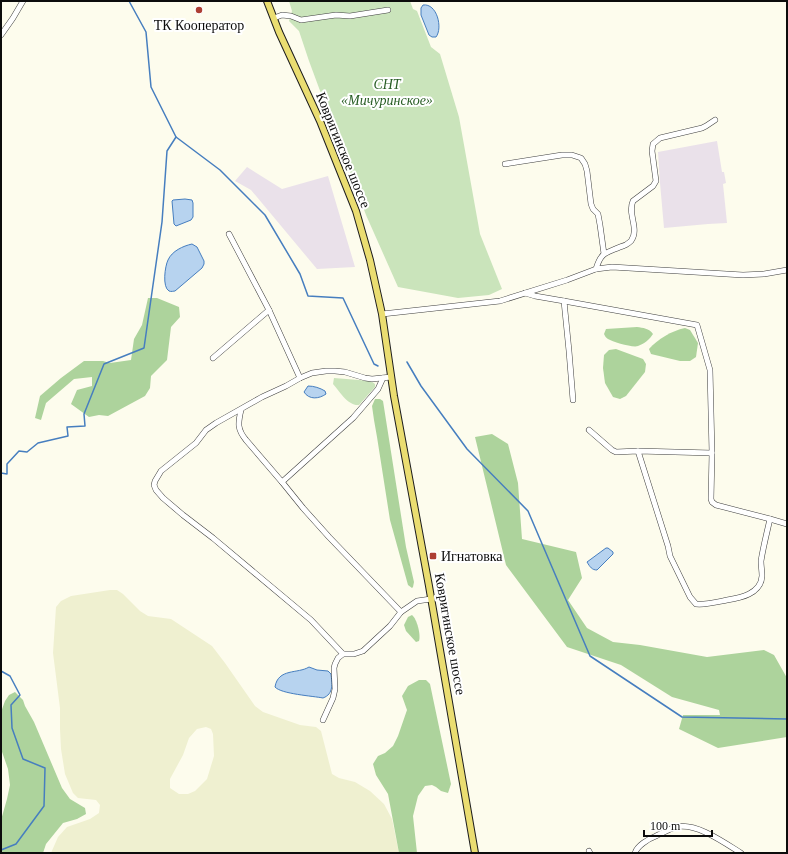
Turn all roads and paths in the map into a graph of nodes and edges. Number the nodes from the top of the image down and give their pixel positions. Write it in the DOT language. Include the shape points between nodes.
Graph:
graph roads {
  1 [pos="23,1"];
  2 [pos="267,1"];
  3 [pos="388,10"];
  4 [pos="274,18"];
  5 [pos="1,35"];
  6 [pos="714,120"];
  7 [pos="505,164"];
  8 [pos="230,234"];
  9 [pos="604,254"];
  10 [pos="596,269"];
  11 [pos="787,270"];
  12 [pos="525,293"];
  13 [pos="564,301"];
  14 [pos="269,310"];
  15 [pos="382,314"];
  16 [pos="213,358"];
  17 [pos="391,377"];
  18 [pos="300,378"];
  19 [pos="383,378"];
  20 [pos="573,400"];
  21 [pos="241,410"];
  22 [pos="590,430"];
  23 [pos="638,451"];
  24 [pos="712,453"];
  25 [pos="282,482"];
  26 [pos="770,519"];
  27 [pos="787,524"];
  28 [pos="431,599"];
  29 [pos="401,612"];
  30 [pos="343,654"];
  31 [pos="323,720"];
  32 [pos="475,853"];
  33 [pos="634,853"];
  34 [pos="741,853"];
  1 -- 5 [label="street"];
  2 -- 4 [label="main road, Ковригинское шоссе"];
  3 -- 4 [label="street" via="301,20 282,15"];
  4 -- 15 [label="main road, Ковригинское шоссе" via="320,121 356,211"];
  6 -- 9 [label="street" via="702,128 660,138 653,144 656,181 632,203 634,231 631,240 626,245"];
  7 -- 9 [label="street" via="562,155 581,158 587,171 591,204 598,214"];
  8 -- 14 [label="street"];
  9 -- 10 [label="street"];
  10 -- 11 [label="street" via="612,267 743,275"];
  10 -- 12 [label="street"];
  12 -- 13 [label="street"];
  12 -- 15 [label="street" via="500,301"];
  13 -- 20 [label="street"];
  13 -- 24 [label="street" via="697,325 710,370"];
  14 -- 16 [label="street"];
  14 -- 18 [label="street"];
  15 -- 17 [label="main road, Ковригинское шоссе"];
  17 -- 19 [label="street"];
  17 -- 28 [label="main road, Ковригинское шоссе"];
  18 -- 19 [label="street" via="312,373 335,371 365,378"];
  18 -- 21 [label="street"];
  19 -- 25 [label="street" via="378,389 353,418"];
  21 -- 25 [label="street" via="238,426 240,433"];
  21 -- 30 [label="street" via="206,430 196,443 161,471 154,486 183,515 311,620"];
  22 -- 23 [label="street" via="616,452"];
  23 -- 24 [label="street"];
  23 -- 26 [label="street" via="670,556 696,604 729,600 755,591 761,580 761,561"];
  24 -- 26 [label="street" via="712,502"];
  25 -- 29 [label="street" via="328,537"];
  26 -- 27 [label="street"];
  28 -- 29 [label="street" via="417,601"];
  28 -- 32 [label="main road, Ковригинское шоссе"];
  29 -- 30 [label="street" via="363,651"];
  30 -- 31 [label="street" via="335,664 335,689"];
  33 -- 34 [label="street" via="652,837 677,827 699,829"];
}
